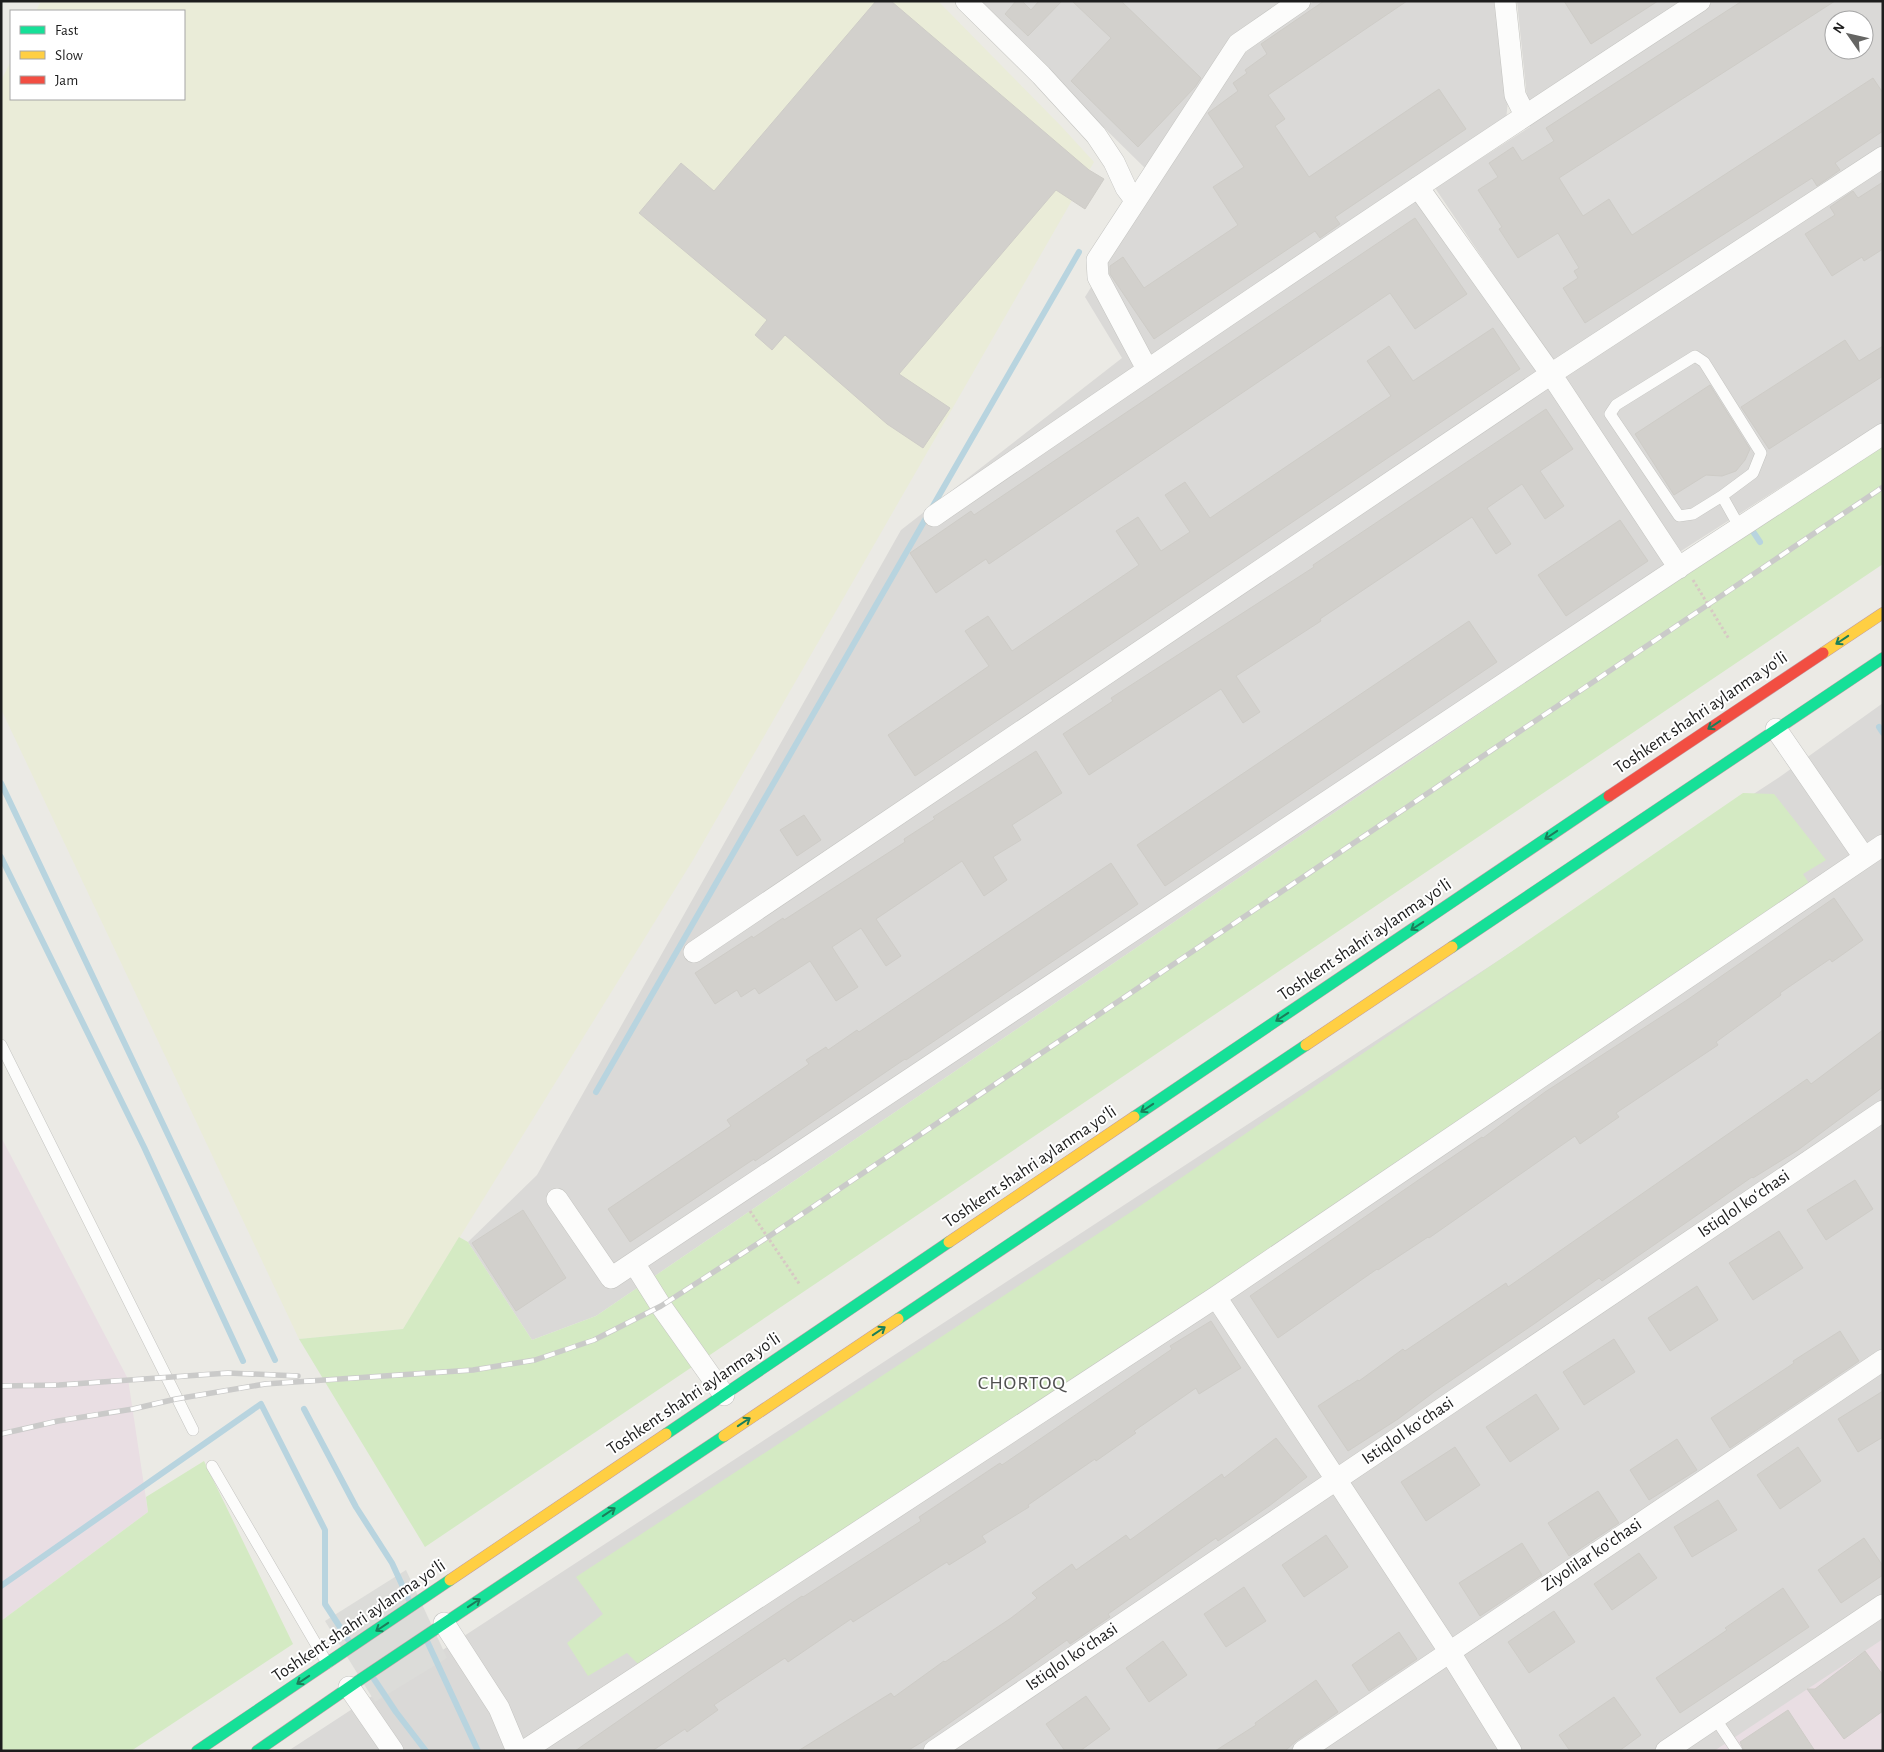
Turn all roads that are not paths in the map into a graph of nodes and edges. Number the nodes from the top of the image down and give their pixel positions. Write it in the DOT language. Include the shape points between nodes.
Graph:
graph roads {
  1 [pos="966,1"];
  2 [pos="1300,1"];
  3 [pos="1505,1"];
  4 [pos="1700,1"];
  5 [pos="1525,115"];
  6 [pos="1883,157"];
  7 [pos="1418,187"];
  8 [pos="1135,200"];
  9 [pos="1147,370"];
  10 [pos="1551,374"];
  11 [pos="1883,434"];
  12 [pos="1722,496"];
  13 [pos="934,516"];
  14 [pos="1740,528"];
  15 [pos="1681,566"];
  16 [pos="1883,613"];
  17 [pos="1883,658"];
  18 [pos="1754,698"];
  19 [pos="1754,714"];
  20 [pos="1771,728"];
  21 [pos="1883,844"];
  22 [pos="1864,858"];
  23 [pos="694,952"];
  24 [pos="1,1045"];
  25 [pos="1883,1111"];
  26 [pos="557,1199"];
  27 [pos="634,1263"];
  28 [pos="1216,1297"];
  29 [pos="1883,1360"];
  30 [pos="724,1395"];
  31 [pos="193,1430"];
  32 [pos="212,1466"];
  33 [pos="1335,1480"];
  34 [pos="1883,1605"];
  35 [pos="439,1626"];
  36 [pos="1449,1651"];
  37 [pos="327,1663"];
  38 [pos="355,1683"];
  39 [pos="1715,1718"];
  40 [pos="197,1751"];
  41 [pos="257,1751"];
  42 [pos="393,1751"];
  43 [pos="517,1751"];
  44 [pos="524,1751"];
  45 [pos="934,1751"];
  46 [pos="1303,1751"];
  47 [pos="1511,1751"];
  48 [pos="1666,1751"];
  49 [pos="1737,1751"];
  1 -- 8 [label="street" via="1041,74 1096,135"];
  2 -- 8 [label="street" via="1238,44"];
  3 -- 5 [label="street" via="1516,95"];
  4 -- 5 [label="street"];
  5 -- 7 [label="street"];
  6 -- 10 [label="street"];
  7 -- 9 [label="street"];
  7 -- 10 [label="street"];
  8 -- 9 [label="street" via="1096,260 1098,277"];
  9 -- 13 [label="street"];
  10 -- 15 [label="street"];
  10 -- 23 [label="street"];
  11 -- 14 [label="street"];
  12 -- 12 [label="lane" via="1692,514 1679,516 1610,414 1616,405 1695,356 1704,362 1761,452 1753,473"];
  12 -- 14 [label="lane"];
  14 -- 15 [label="street"];
  15 -- 27 [label="street"];
  16 -- 18 [label="highway, Toshkent shahri aylanma yoʻli, one-way"];
  17 -- 20 [label="highway"];
  18 -- 19 [label="highway"];
  18 -- 30 [label="highway, Toshkent shahri aylanma yoʻli, one-way"];
  20 -- 22 [label="street"];
  35 -- 20 [label="highway, one-way"];
  21 -- 22 [label="street"];
  22 -- 28 [label="street"];
  24 -- 31 [label="lane"];
  25 -- 33 [label="street, Istiqlol koʻchasi"];
  26 -- 27 [label="street" via="611,1278"];
  27 -- 30 [label="street"];
  28 -- 33 [label="street"];
  28 -- 44 [label="street"];
  29 -- 36 [label="street, Ziyolilar koʻchasi"];
  30 -- 37 [label="highway, Toshkent shahri aylanma yoʻli, one-way"];
  32 -- 37 [label="lane"];
  33 -- 36 [label="street"];
  33 -- 45 [label="street, Istiqlol koʻchasi"];
  34 -- 39 [label="street"];
  35 -- 38 [label="highway"];
  35 -- 43 [label="street" via="499,1708"];
  36 -- 46 [label="street, Ziyolilar koʻchasi"];
  36 -- 47 [label="street"];
  37 -- 40 [label="highway, Toshkent shahri aylanma yoʻli, one-way"];
  38 -- 41 [label="highway"];
  38 -- 42 [label="street"];
  39 -- 48 [label="street"];
  39 -- 49 [label="lane"];
}
